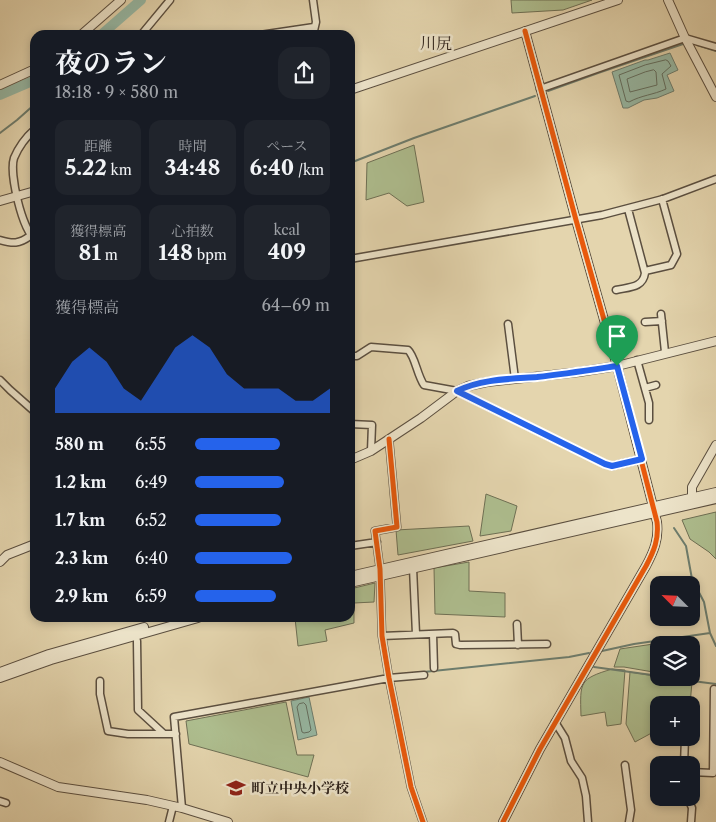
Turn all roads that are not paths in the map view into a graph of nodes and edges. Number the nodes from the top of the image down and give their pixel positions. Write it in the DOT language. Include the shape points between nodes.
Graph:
graph roads {
  1 [pos="121,0"];
  2 [pos="170,0"];
  3 [pos="313,0"];
  4 [pos="618,0"];
  5 [pos="668,0"];
  6 [pos="314,27"];
  7 [pos="88,30"];
  8 [pos="144,30"];
  9 [pos="294,30"];
  10 [pos="314,30"];
  11 [pos="525,31"];
  12 [pos="685,38"];
  13 [pos="716,48"];
  14 [pos="30,72"];
  15 [pos="0,85"];
  16 [pos="355,88"];
  17 [pos="540,89"];
  18 [pos="716,97"];
  19 [pos="30,134"];
  20 [pos="716,179"];
  21 [pos="30,192"];
  22 [pos="18,196"];
  23 [pos="662,199"];
  24 [pos="0,201"];
  25 [pos="628,209"];
  26 [pos="576,220"];
  27 [pos="30,235"];
  28 [pos="30,239"];
  29 [pos="0,240"];
  30 [pos="355,258"];
  31 [pos="645,272"];
  32 [pos="616,290"];
  33 [pos="645,322"];
  34 [pos="508,324"];
  35 [pos="716,341"];
  36 [pos="665,352"];
  37 [pos="355,356"];
  38 [pos="637,360"];
  39 [pos="617,366"];
  40 [pos="515,379"];
  41 [pos="0,380"];
  42 [pos="656,385"];
  43 [pos="645,388"];
  44 [pos="457,391"];
  45 [pos="30,408"];
  46 [pos="649,420"];
  47 [pos="355,424"];
  48 [pos="389,439"];
  49 [pos="716,445"];
  50 [pos="371,451"];
  51 [pos="355,458"];
  52 [pos="642,459"];
  53 [pos="716,492"];
  54 [pos="692,497"];
  55 [pos="716,499"];
  56 [pos="654,510"];
  57 [pos="377,542"];
  58 [pos="355,545"];
  59 [pos="30,546"];
  60 [pos="0,562"];
  61 [pos="413,568"];
  62 [pos="380,572"];
  63 [pos="355,575"];
  64 [pos="355,581"];
  65 [pos="164,622"];
  66 [pos="184,622"];
  67 [pos="517,624"];
  68 [pos="416,634"];
  69 [pos="433,634"];
  70 [pos="382,636"];
  71 [pos="137,641"];
  72 [pos="547,644"];
  73 [pos="518,645"];
  74 [pos="434,668"];
  75 [pos="0,672"];
  76 [pos="424,675"];
  77 [pos="0,678"];
  78 [pos="388,678"];
  79 [pos="100,681"];
  80 [pos="714,689"];
  81 [pos="715,711"];
  82 [pos="555,722"];
  83 [pos="163,733"];
  84 [pos="176,734"];
  85 [pos="0,762"];
  86 [pos="625,765"];
  87 [pos="700,772"];
  88 [pos="173,806"];
  89 [pos="691,806"];
  90 [pos="182,808"];
  91 [pos="169,822"];
  92 [pos="228,822"];
  93 [pos="423,822"];
  94 [pos="503,822"];
  95 [pos="588,822"];
  96 [pos="629,822"];
  97 [pos="691,822"];
  1 -- 7 [label="street"];
  2 -- 8 [label="street"];
  3 -- 6 [label="street"];
  4 -- 11 [label="street"];
  5 -- 12 [label="street"];
  6 -- 9 [label="street"];
  6 -- 10 [label="street"];
  11 -- 16 [label="street"];
  11 -- 17 [label="street"];
  12 -- 13 [label="street"];
  12 -- 17 [label="street"];
  12 -- 18 [label="street"];
  14 -- 15 [label="street"];
  17 -- 26 [label="street"];
  19 -- 22 [label="street" via="14,159"];
  20 -- 23 [label="street"];
  21 -- 22 [label="street"];
  22 -- 24 [label="street"];
  22 -- 27 [label="street"];
  23 -- 25 [label="street"];
  23 -- 31 [label="street" via="676,259 671,265"];
  25 -- 26 [label="street"];
  25 -- 31 [label="street"];
  26 -- 30 [label="street"];
  26 -- 39 [label="street"];
  28 -- 29 [label="street" via="13,244"];
  31 -- 32 [label="street" via="644,280 638,286"];
  33 -- 36 [label="street" via="661,317"];
  34 -- 40 [label="street"];
  35 -- 36 [label="street"];
  36 -- 38 [label="street"];
  37 -- 44 [label="street" via="371,347 408,350 424,385"];
  38 -- 39 [label="street"];
  38 -- 43 [label="street"];
  39 -- 40 [label="street"];
  39 -- 52 [label="street"];
  40 -- 44 [label="street" via="487,382"];
  41 -- 45 [label="street"];
  42 -- 43 [label="street"];
  43 -- 46 [label="street"];
  44 -- 48 [label="street"];
  44 -- 52 [label="street" via="605,464 612,466"];
  47 -- 50 [label="street" via="372,425"];
  48 -- 50 [label="street"];
  48 -- 57 [label="street" via="396,527 376,531"];
  49 -- 54 [label="street" via="692,487"];
  50 -- 51 [label="street"];
  52 -- 56 [label="street"];
  53 -- 54 [label="street"];
  54 -- 56 [label="street"];
  55 -- 56 [label="street"];
  56 -- 61 [label="street"];
  56 -- 62 [label="street"];
  56 -- 82 [label="street" via="658,535 652,554"];
  57 -- 58 [label="street"];
  57 -- 62 [label="street"];
  59 -- 60 [label="street" via="7,555"];
  61 -- 62 [label="street"];
  61 -- 68 [label="street"];
  62 -- 63 [label="street"];
  62 -- 64 [label="street"];
  62 -- 70 [label="street"];
  65 -- 75 [label="street" via="49,654"];
  66 -- 77 [label="street"];
  67 -- 73 [label="street"];
  68 -- 69 [label="street"];
  68 -- 70 [label="street"];
  69 -- 73 [label="street" via="453,633 456,644 460,645"];
  69 -- 74 [label="street"];
  70 -- 78 [label="street"];
  71 -- 83 [label="street" via="138,710"];
  72 -- 73 [label="street"];
  76 -- 78 [label="street"];
  78 -- 84 [label="street" via="174,717"];
  78 -- 93 [label="street"];
  79 -- 83 [label="street" via="108,731"];
  80 -- 81 [label="street"];
  81 -- 87 [label="street" via="713,773"];
  82 -- 94 [label="street"];
  82 -- 95 [label="street" via="565,738 571,761 582,778"];
  83 -- 84 [label="street"];
  84 -- 90 [label="street"];
  85 -- 88 [label="street" via="58,787"];
  86 -- 96 [label="street" via="631,810"];
  88 -- 90 [label="street"];
  88 -- 91 [label="street"];
  89 -- 97 [label="street"];
  90 -- 92 [label="street"];
}
